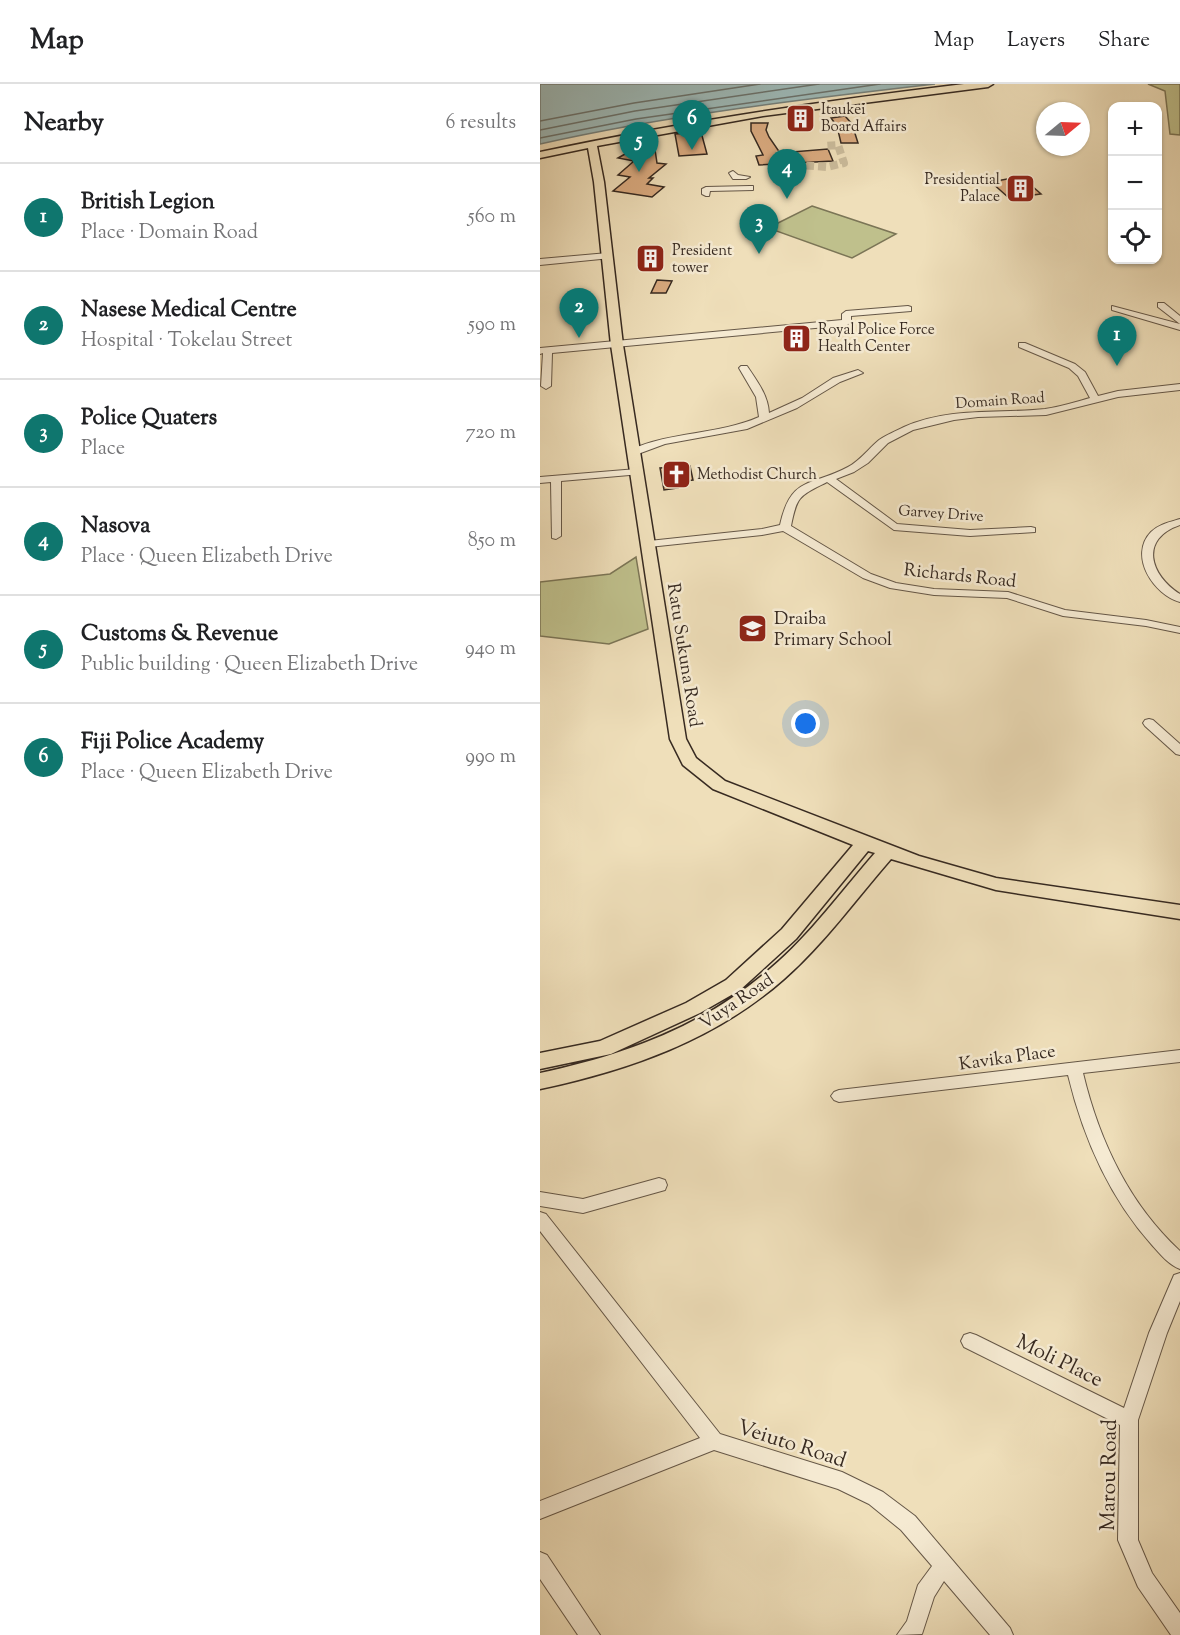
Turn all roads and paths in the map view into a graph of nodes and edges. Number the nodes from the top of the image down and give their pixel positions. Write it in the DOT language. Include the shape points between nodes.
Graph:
graph roads {
  1 [pos="988,84"];
  2 [pos="592,144"];
  3 [pos="540,155"];
  4 [pos="733,173"];
  5 [pos="746,177"];
  6 [pos="750,188"];
  7 [pos="706,194"];
  8 [pos="608,256"];
  9 [pos="540,262"];
  10 [pos="1161,305"];
  11 [pos="1115,308"];
  12 [pos="908,309"];
  13 [pos="1180,321"];
  14 [pos="1180,327"];
  15 [pos="617,345"];
  16 [pos="1022,345"];
  17 [pos="544,350"];
  18 [pos="744,368"];
  19 [pos="858,373"];
  20 [pos="546,386"];
  21 [pos="1179,389"];
  22 [pos="1095,399"];
  23 [pos="764,418"];
  24 [pos="660,441"];
  25 [pos="633,444"];
  26 [pos="637,472"];
  27 [pos="828,478"];
  28 [pos="556,479"];
  29 [pos="540,480"];
  30 [pos="1180,522"];
  31 [pos="785,526"];
  32 [pos="1031,530"];
  33 [pos="556,537"];
  34 [pos="649,544"];
  35 [pos="1180,599"];
  36 [pos="1180,630"];
  37 [pos="1149,723"];
  38 [pos="1180,751"];
  39 [pos="865,843"];
  40 [pos="887,851"];
  41 [pos="1180,912"];
  42 [pos="1180,1056"];
  43 [pos="540,1061"];
  44 [pos="1074,1067"];
  45 [pos="540,1081"];
  46 [pos="839,1096"];
  47 [pos="659,1185"];
  48 [pos="540,1199"];
  49 [pos="540,1219"];
  50 [pos="1180,1262"];
  51 [pos="1180,1280"];
  52 [pos="970,1341"];
  53 [pos="1129,1420"];
  54 [pos="714,1441"];
  55 [pos="540,1510"];
  56 [pos="540,1562"];
  57 [pos="943,1566"];
  58 [pos="1180,1630"];
  59 [pos="590,1635"];
  60 [pos="908,1635"];
  61 [pos="1003,1635"];
  1 -- 2 [label="main road" via="773,111"];
  2 -- 3 [label="main road"];
  2 -- 8 [label="main road, Ratu Sukuna Road"];
  4 -- 5 [label="street"];
  6 -- 7 [label="street" via="706,189"];
  8 -- 9 [label="street"];
  8 -- 15 [label="main road, Ratu Sukuna Road"];
  10 -- 13 [label="street"];
  11 -- 14 [label="street"];
  12 -- 15 [label="street" via="846,314 847,322 732,327"];
  15 -- 17 [label="street"];
  15 -- 25 [label="main road, Ratu Sukuna Road"];
  16 -- 22 [label="street" via="1072,366 1082,374"];
  17 -- 20 [label="street"];
  18 -- 23 [label="street" via="762,396"];
  19 -- 23 [label="street" via="841,376 808,399"];
  21 -- 22 [label="street, Domain Road"];
  22 -- 27 [label="street, Domain Road" via="1046,412 978,414 910,428 884,441 850,470"];
  23 -- 24 [label="street" via="726,432"];
  24 -- 25 [label="street"];
  24 -- 25 [label="street"];
  25 -- 26 [label="main road, Ratu Sukuna Road"];
  26 -- 28 [label="street"];
  26 -- 34 [label="main road, Ratu Sukuna Road"];
  27 -- 31 [label="street, Domain Road" via="796,494"];
  27 -- 32 [label="street, Garvey Drive" via="894,527 970,533"];
  28 -- 29 [label="street"];
  28 -- 33 [label="street"];
  30 -- 35 [label="street" via="1154,535 1147,561 1149,573 1159,585"];
  31 -- 34 [label="street"];
  31 -- 36 [label="street, Richards Road" via="867,576 894,586 1008,595 1063,613"];
  34 -- 39 [label="main road, Ratu Sukuna Road" via="678,739 690,761 719,785"];
  37 -- 38 [label="street"];
  39 -- 40 [label="main road, Ratu Sukuna Road"];
  39 -- 43 [label="main road, Vuya Road" via="789,934 733,985 653,1028 604,1048"];
  40 -- 41 [label="main road, Ratu Sukuna Road" via="996,884"];
  40 -- 45 [label="main road, Vuya Road" via="778,973 743,1000 651,1049 608,1065"];
  42 -- 44 [label="street, Kavika Place"];
  44 -- 46 [label="street, Kavika Place" via="937,1087"];
  44 -- 50 [label="street" via="1090,1128 1105,1162 1146,1224"];
  47 -- 48 [label="street" via="583,1206"];
  49 -- 54 [label="street, Veiuto Road"];
  51 -- 53 [label="street, Marou Road"];
  52 -- 53 [label="street, Moli Place"];
  53 -- 58 [label="street, Marou Road" via="1128,1540 1145,1580"];
  54 -- 55 [label="street"];
  54 -- 57 [label="street, Veiuto Road" via="842,1481 876,1498 908,1523"];
  56 -- 59 [label="street"];
  57 -- 60 [label="street" via="925,1592 915,1627"];
  57 -- 61 [label="street, Veiuto Road"];
}
